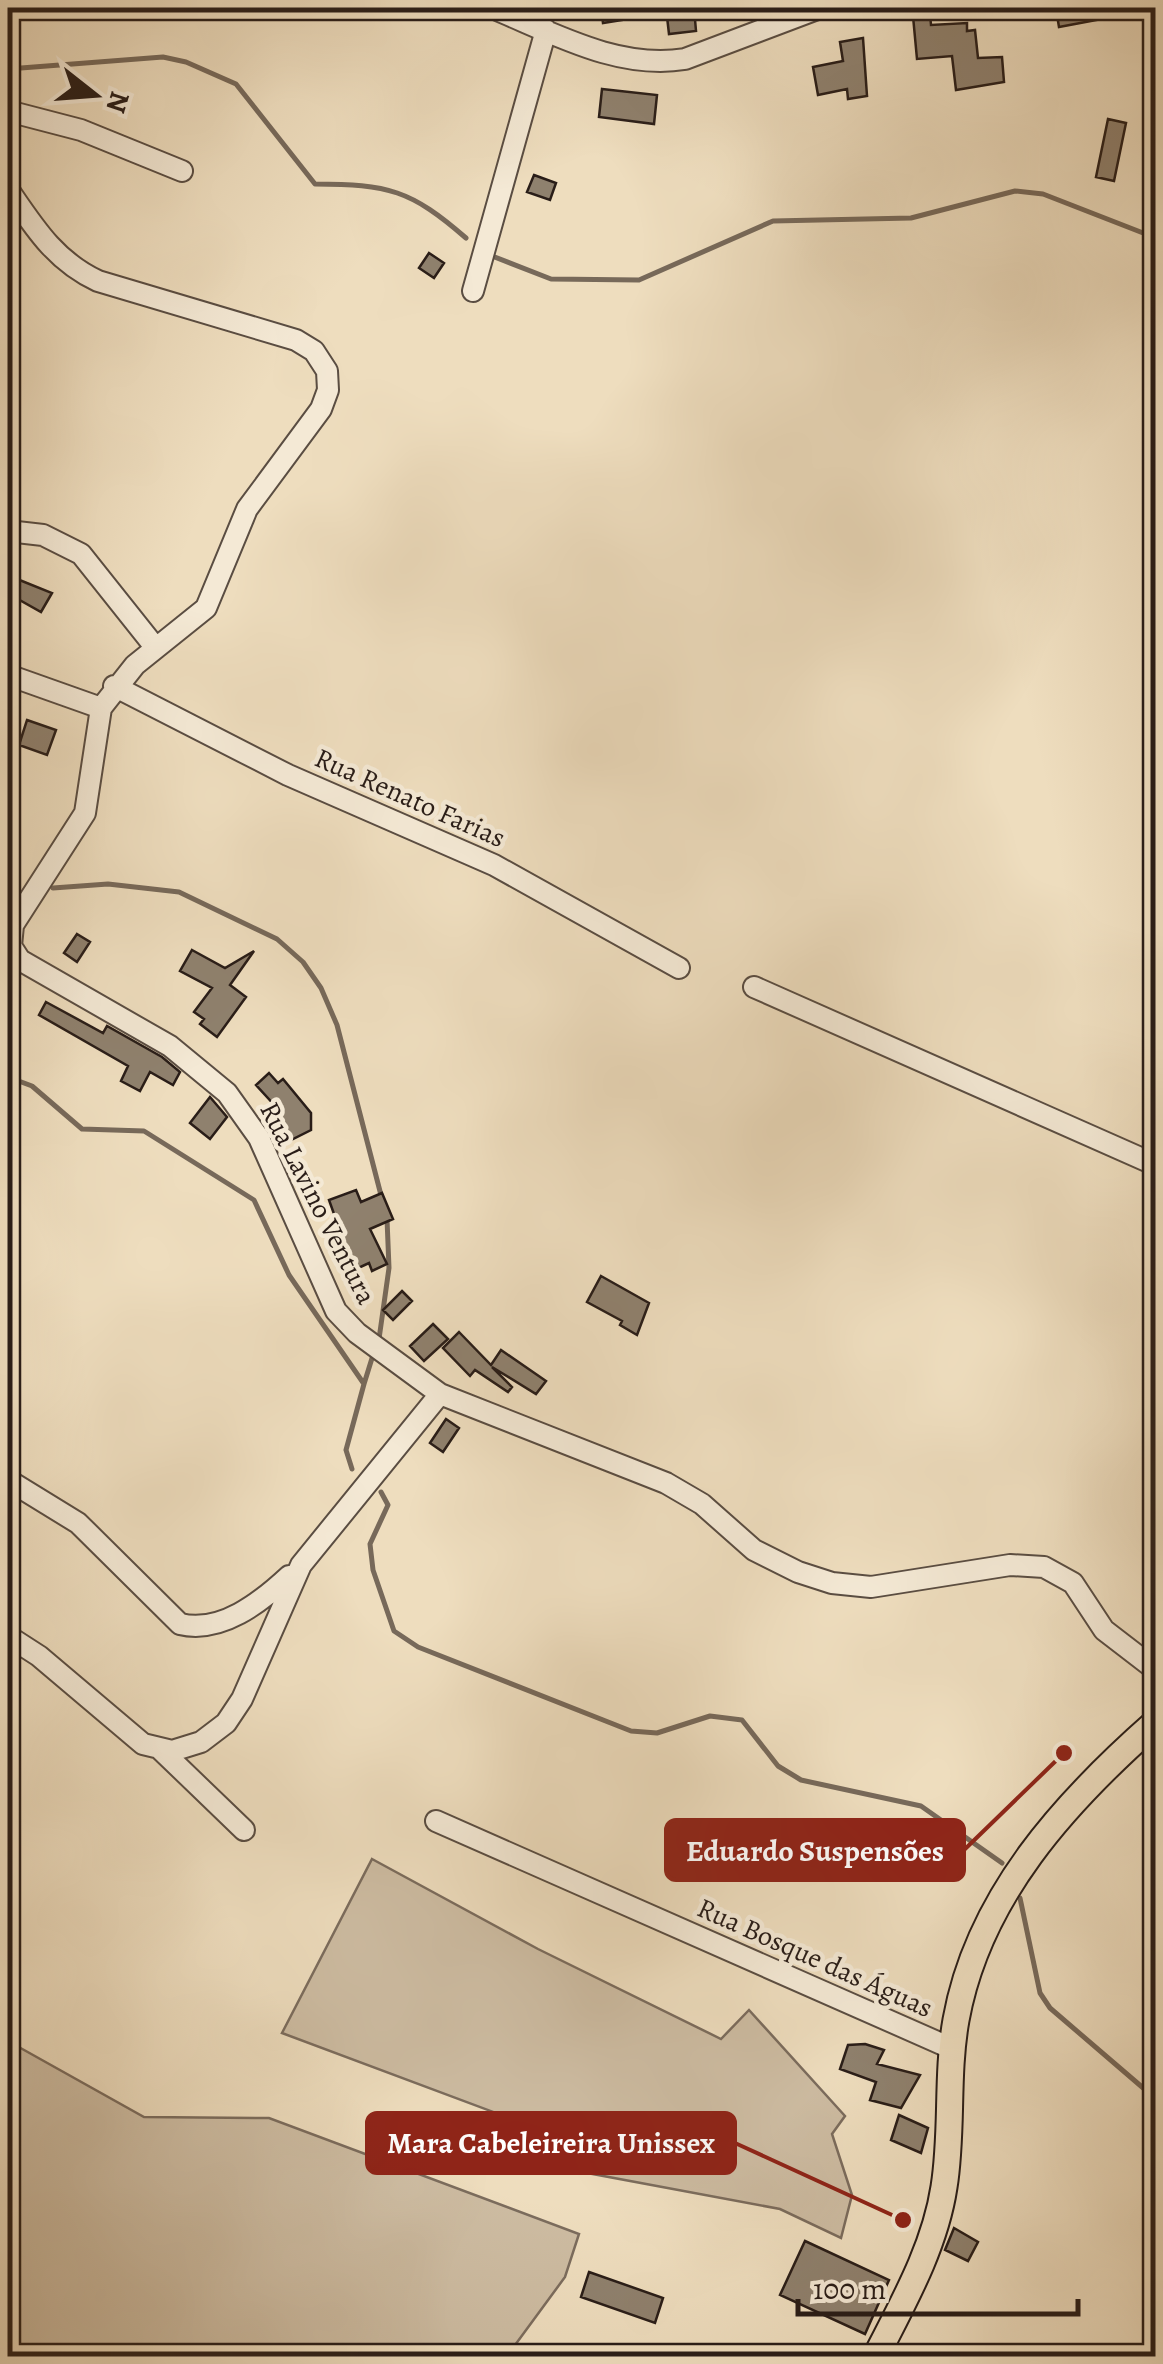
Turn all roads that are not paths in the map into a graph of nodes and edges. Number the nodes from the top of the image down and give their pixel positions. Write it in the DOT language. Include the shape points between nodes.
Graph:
graph roads {
  1 [pos="492,8"];
  2 [pos="820,8"];
  3 [pos="546,30"];
  4 [pos="8,110"];
  5 [pos="182,171"];
  6 [pos="8,189"];
  7 [pos="473,290"];
  8 [pos="8,519"];
  9 [pos="8,530"];
  10 [pos="51,538"];
  11 [pos="155,647"];
  12 [pos="8,676"];
  13 [pos="114,686"];
  14 [pos="101,708"];
  15 [pos="679,968"];
  16 [pos="754,987"];
  17 [pos="1156,1165"];
  18 [pos="440,1394"];
  19 [pos="8,1480"];
  20 [pos="301,1564"];
  21 [pos="8,1636"];
  22 [pos="1156,1670"];
  23 [pos="1156,1722"];
  24 [pos="160,1750"];
  25 [pos="436,1821"];
  26 [pos="244,1830"];
  27 [pos="953,2049"];
  28 [pos="876,2356"];
  1 -- 3 [label="street"];
  2 -- 3 [label="street" via="664,63 606,54"];
  3 -- 7 [label="street"];
  4 -- 5 [label="street" via="81,130"];
  6 -- 11 [label="street, Rua Lavino Ventura" via="70,266 98,281 296,340 327,371 321,409 247,509 206,608"];
  8 -- 10 [label="street"];
  9 -- 10 [label="street"];
  10 -- 11 [label="street" via="88,561"];
  11 -- 13 [label="street, Rua Lavino Ventura"];
  12 -- 14 [label="street"];
  13 -- 14 [label="street, Rua Lavino Ventura"];
  13 -- 15 [label="street, Rua Renato Farias" via="288,775 494,865"];
  14 -- 18 [label="street, Rua Lavino Ventura" via="85,812 19,911 11,930 13,950 35,971 170,1046 227,1092 258,1138 336,1311"];
  16 -- 17 [label="street"];
  18 -- 20 [label="street"];
  18 -- 22 [label="street, Rua Lavino Ventura" via="666,1483 702,1504 754,1550 832,1583 886,1586 1010,1565 1049,1568 1073,1583 1108,1634"];
  19 -- 20 [label="street" via="78,1524 180,1624 204,1626 249,1608"];
  20 -- 24 [label="street" via="226,1723 192,1746"];
  21 -- 24 [label="street" via="132,1737"];
  23 -- 27 [label="main road" via="1080,1791 1025,1861 970,1972"];
  24 -- 26 [label="street"];
  25 -- 27 [label="street, Rua Bosque das Águas"];
  27 -- 28 [label="main road" via="940,2209"];
}
